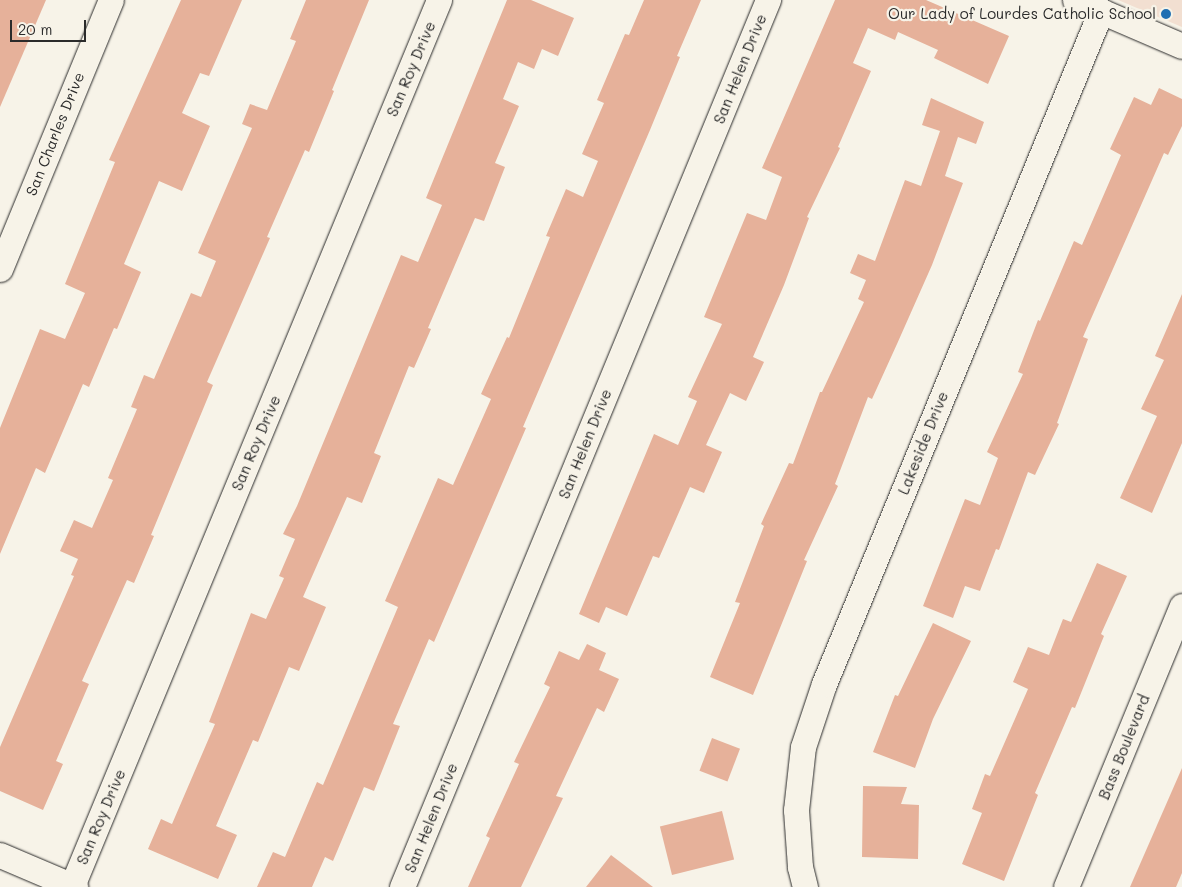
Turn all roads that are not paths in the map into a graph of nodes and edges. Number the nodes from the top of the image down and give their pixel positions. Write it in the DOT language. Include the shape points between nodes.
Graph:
graph roads {
  1 [pos="110,0"];
  2 [pos="439,0"];
  3 [pos="768,0"];
  4 [pos="1075,0"];
  5 [pos="1101,11"];
  6 [pos="1182,46"];
  7 [pos="0,268"];
  8 [pos="1182,606"];
  9 [pos="0,855"];
  10 [pos="73,886"];
  11 [pos="402,887"];
  12 [pos="805,887"];
  13 [pos="1066,887"];
  1 -- 7 [label="street, San Charles Drive"];
  2 -- 10 [label="street, San Roy Drive"];
  3 -- 11 [label="street, San Helen Drive"];
  4 -- 5 [label="street"];
  5 -- 6 [label="street"];
  5 -- 12 [label="street, Lakeside Drive" via="824,684 803,747 796,810 800,867"];
  8 -- 13 [label="street, Bass Boulevard"];
  9 -- 10 [label="street"];
}
